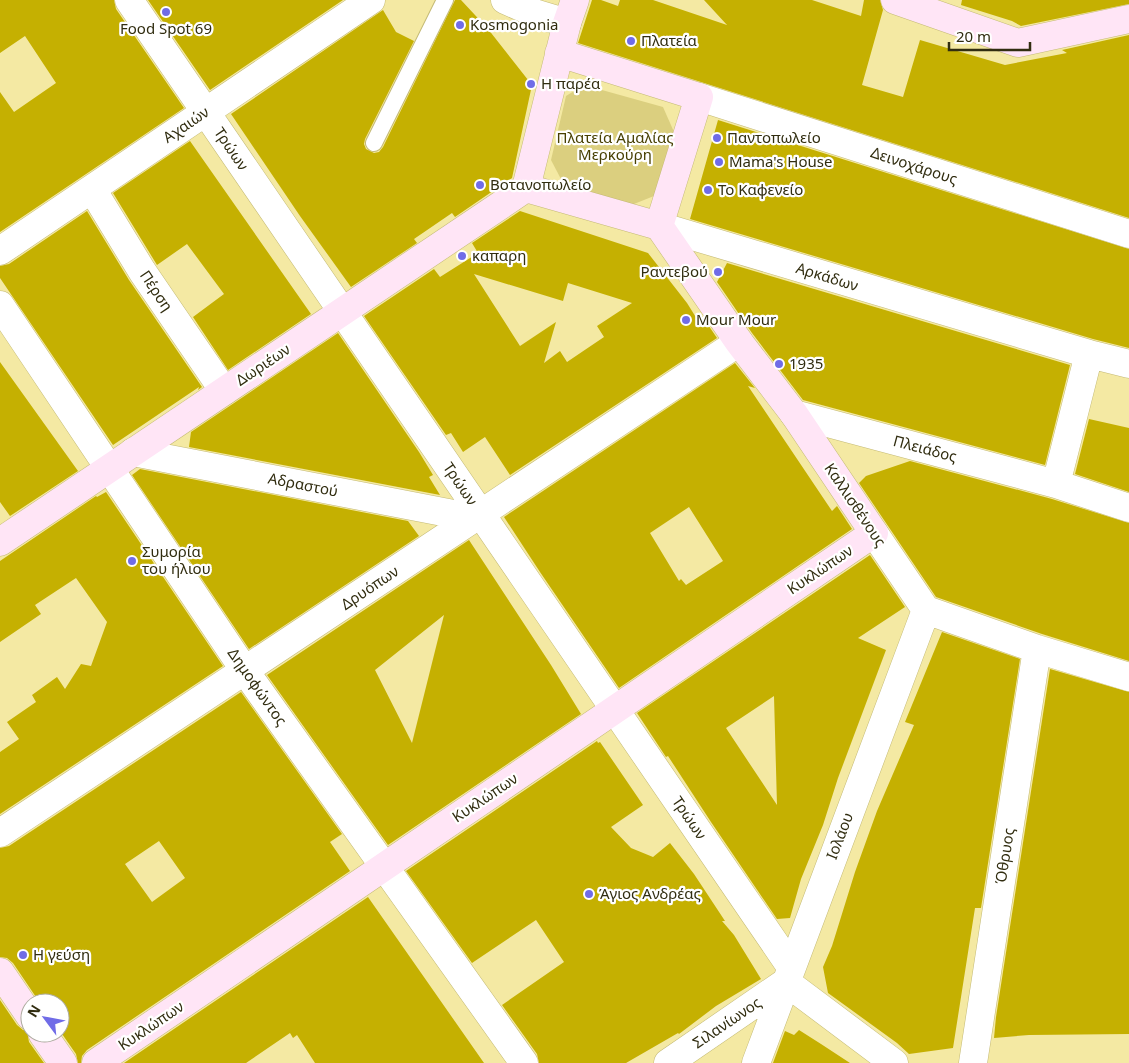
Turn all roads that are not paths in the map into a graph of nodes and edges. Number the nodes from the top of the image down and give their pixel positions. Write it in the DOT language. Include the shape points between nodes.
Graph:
graph roads {
  1 [pos="129,0"];
  2 [pos="371,0"];
  3 [pos="446,0"];
  4 [pos="505,0"];
  5 [pos="895,0"];
  6 [pos="540,7"];
  7 [pos="571,11"];
  8 [pos="1129,19"];
  9 [pos="559,54"];
  10 [pos="700,97"];
  11 [pos="206,112"];
  12 [pos="374,142"];
  13 [pos="92,188"];
  14 [pos="526,188"];
  15 [pos="659,226"];
  16 [pos="1129,234"];
  17 [pos="0,251"];
  18 [pos="0,305"];
  19 [pos="342,311"];
  20 [pos="739,342"];
  21 [pos="1089,354"];
  22 [pos="1129,364"];
  23 [pos="224,391"];
  24 [pos="794,414"];
  25 [pos="133,452"];
  26 [pos="109,468"];
  27 [pos="1056,484"];
  28 [pos="1129,508"];
  29 [pos="477,516"];
  30 [pos="874,533"];
  31 [pos="0,542"];
  32 [pos="926,610"];
  33 [pos="1036,649"];
  34 [pos="245,671"];
  35 [pos="1129,677"];
  36 [pos="615,710"];
  37 [pos="0,833"];
  38 [pos="384,867"];
  39 [pos="0,972"];
  40 [pos="788,975"];
  41 [pos="20,1001"];
  42 [pos="49,1043"];
  43 [pos="62,1063"];
  44 [pos="96,1063"];
  45 [pos="524,1063"];
  46 [pos="668,1063"];
  47 [pos="756,1063"];
  48 [pos="894,1063"];
  49 [pos="973,1063"];
  1 -- 11 [label="street, Τρώων"];
  2 -- 11 [label="street, Αχαιών"];
  3 -- 12 [label="lane"];
  4 -- 6 [label="street"];
  5 -- 8 [label="street" via="1018,43"];
  6 -- 7 [label="street"];
  7 -- 9 [label="street"];
  9 -- 10 [label="street"];
  9 -- 14 [label="street"];
  10 -- 15 [label="street"];
  10 -- 16 [label="street, Δεινοχάρους"];
  11 -- 13 [label="street, Αχαιών"];
  11 -- 19 [label="street, Τρώων"];
  13 -- 17 [label="street, Αχαιών"];
  13 -- 23 [label="street, Πέρση" via="142,271"];
  14 -- 15 [label="street, Αρκάδων"];
  14 -- 19 [label="street, Δωριέων"];
  15 -- 20 [label="street, Καλλισθένους"];
  15 -- 21 [label="street, Αρκάδων"];
  18 -- 26 [label="street, Δημοφώντος"];
  19 -- 23 [label="street, Δωριέων"];
  19 -- 29 [label="street, Τρώων"];
  20 -- 24 [label="street, Καλλισθένους"];
  20 -- 29 [label="street, Δρυόπων"];
  21 -- 22 [label="street, Αρκάδων"];
  21 -- 27 [label="street"];
  23 -- 25 [label="street, Δωριέων"];
  24 -- 27 [label="street, Πλειάδος"];
  24 -- 30 [label="street, Καλλισθένους"];
  25 -- 26 [label="street, Δωριέων"];
  25 -- 29 [label="street, Αδραστού"];
  26 -- 31 [label="street, Δωριέων"];
  26 -- 34 [label="street, Δημοφώντος"];
  27 -- 28 [label="street, Πλειάδος"];
  29 -- 34 [label="street, Δρυόπων"];
  29 -- 36 [label="street, Τρώων"];
  30 -- 32 [label="street, Καλλισθένους"];
  30 -- 36 [label="street, Κυκλώπων"];
  32 -- 33 [label="street"];
  32 -- 40 [label="street, Ιολάου"];
  33 -- 35 [label="street"];
  33 -- 49 [label="street, Όθρυος"];
  34 -- 37 [label="street, Δρυόπων"];
  34 -- 38 [label="street, Δημοφώντος"];
  36 -- 38 [label="street, Κυκλώπων"];
  36 -- 40 [label="street, Τρώων"];
  38 -- 44 [label="street, Κυκλώπων"];
  38 -- 45 [label="street, Δημοφώντος"];
  39 -- 41 [label="street"];
  40 -- 46 [label="street, Σιλανίωνος"];
  40 -- 47 [label="street, Ιολάου"];
  40 -- 48 [label="street, Τρώων"];
  42 -- 43 [label="street"];
}
